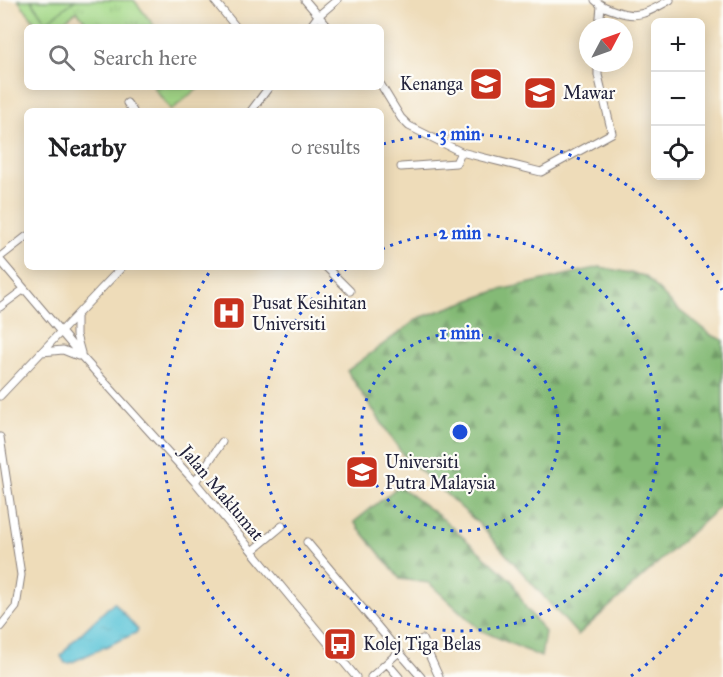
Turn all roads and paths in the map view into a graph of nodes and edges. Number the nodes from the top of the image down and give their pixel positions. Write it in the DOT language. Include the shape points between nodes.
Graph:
graph roads {
  1 [pos="214,0"];
  2 [pos="305,0"];
  3 [pos="337,0"];
  4 [pos="595,0"];
  5 [pos="670,0"];
  6 [pos="601,6"];
  7 [pos="318,16"];
  8 [pos="600,18"];
  9 [pos="234,24"];
  10 [pos="312,24"];
  11 [pos="325,24"];
  12 [pos="598,72"];
  13 [pos="267,90"];
  14 [pos="384,90"];
  15 [pos="127,104"];
  16 [pos="130,108"];
  17 [pos="253,108"];
  18 [pos="461,152"];
  19 [pos="401,167"];
  20 [pos="24,238"];
  21 [pos="0,258"];
  22 [pos="119,270"];
  23 [pos="329,270"];
  24 [pos="23,290"];
  25 [pos="350,291"];
  26 [pos="0,307"];
  27 [pos="76,317"];
  28 [pos="61,332"];
  29 [pos="42,352"];
  30 [pos="83,358"];
  31 [pos="0,396"];
  32 [pos="0,437"];
  33 [pos="222,442"];
  34 [pos="195,482"];
  35 [pos="282,526"];
  36 [pos="307,542"];
  37 [pos="252,551"];
  38 [pos="0,627"];
  39 [pos="422,639"];
  40 [pos="399,652"];
  41 [pos="387,663"];
  42 [pos="356,677"];
  43 [pos="371,677"];
  44 [pos="399,677"];
  45 [pos="421,677"];
  46 [pos="439,677"];
  1 -- 9 [label="street"];
  2 -- 7 [label="street"];
  3 -- 7 [label="street"];
  4 -- 6 [label="street"];
  5 -- 6 [label="street" via="643,14 629,16"];
  6 -- 8 [label="street"];
  7 -- 10 [label="street"];
  7 -- 11 [label="street"];
  12 -- 18 [label="street" via="612,133 541,172"];
  13 -- 17 [label="street"];
  14 -- 18 [label="street" via="409,126"];
  15 -- 16 [label="street"];
  18 -- 19 [label="street" via="456,163"];
  20 -- 21 [label="street"];
  21 -- 24 [label="street, Jalan Maklumat"];
  22 -- 27 [label="street"];
  23 -- 25 [label="street"];
  24 -- 26 [label="street"];
  24 -- 28 [label="street, Jalan Maklumat"];
  27 -- 28 [label="street"];
  27 -- 30 [label="street"];
  28 -- 29 [label="street"];
  28 -- 30 [label="street, Jalan Maklumat"];
  29 -- 30 [label="street" via="67,351"];
  29 -- 31 [label="street"];
  30 -- 34 [label="street, Jalan Maklumat"];
  32 -- 38 [label="street" via="21,575 16,607"];
  33 -- 34 [label="street"];
  34 -- 37 [label="street, Jalan Maklumat"];
  35 -- 37 [label="street"];
  36 -- 40 [label="street"];
  37 -- 42 [label="street, Jalan Maklumat"];
  39 -- 46 [label="street"];
  40 -- 41 [label="street"];
  40 -- 45 [label="street"];
  41 -- 43 [label="street"];
  41 -- 44 [label="street"];
}
